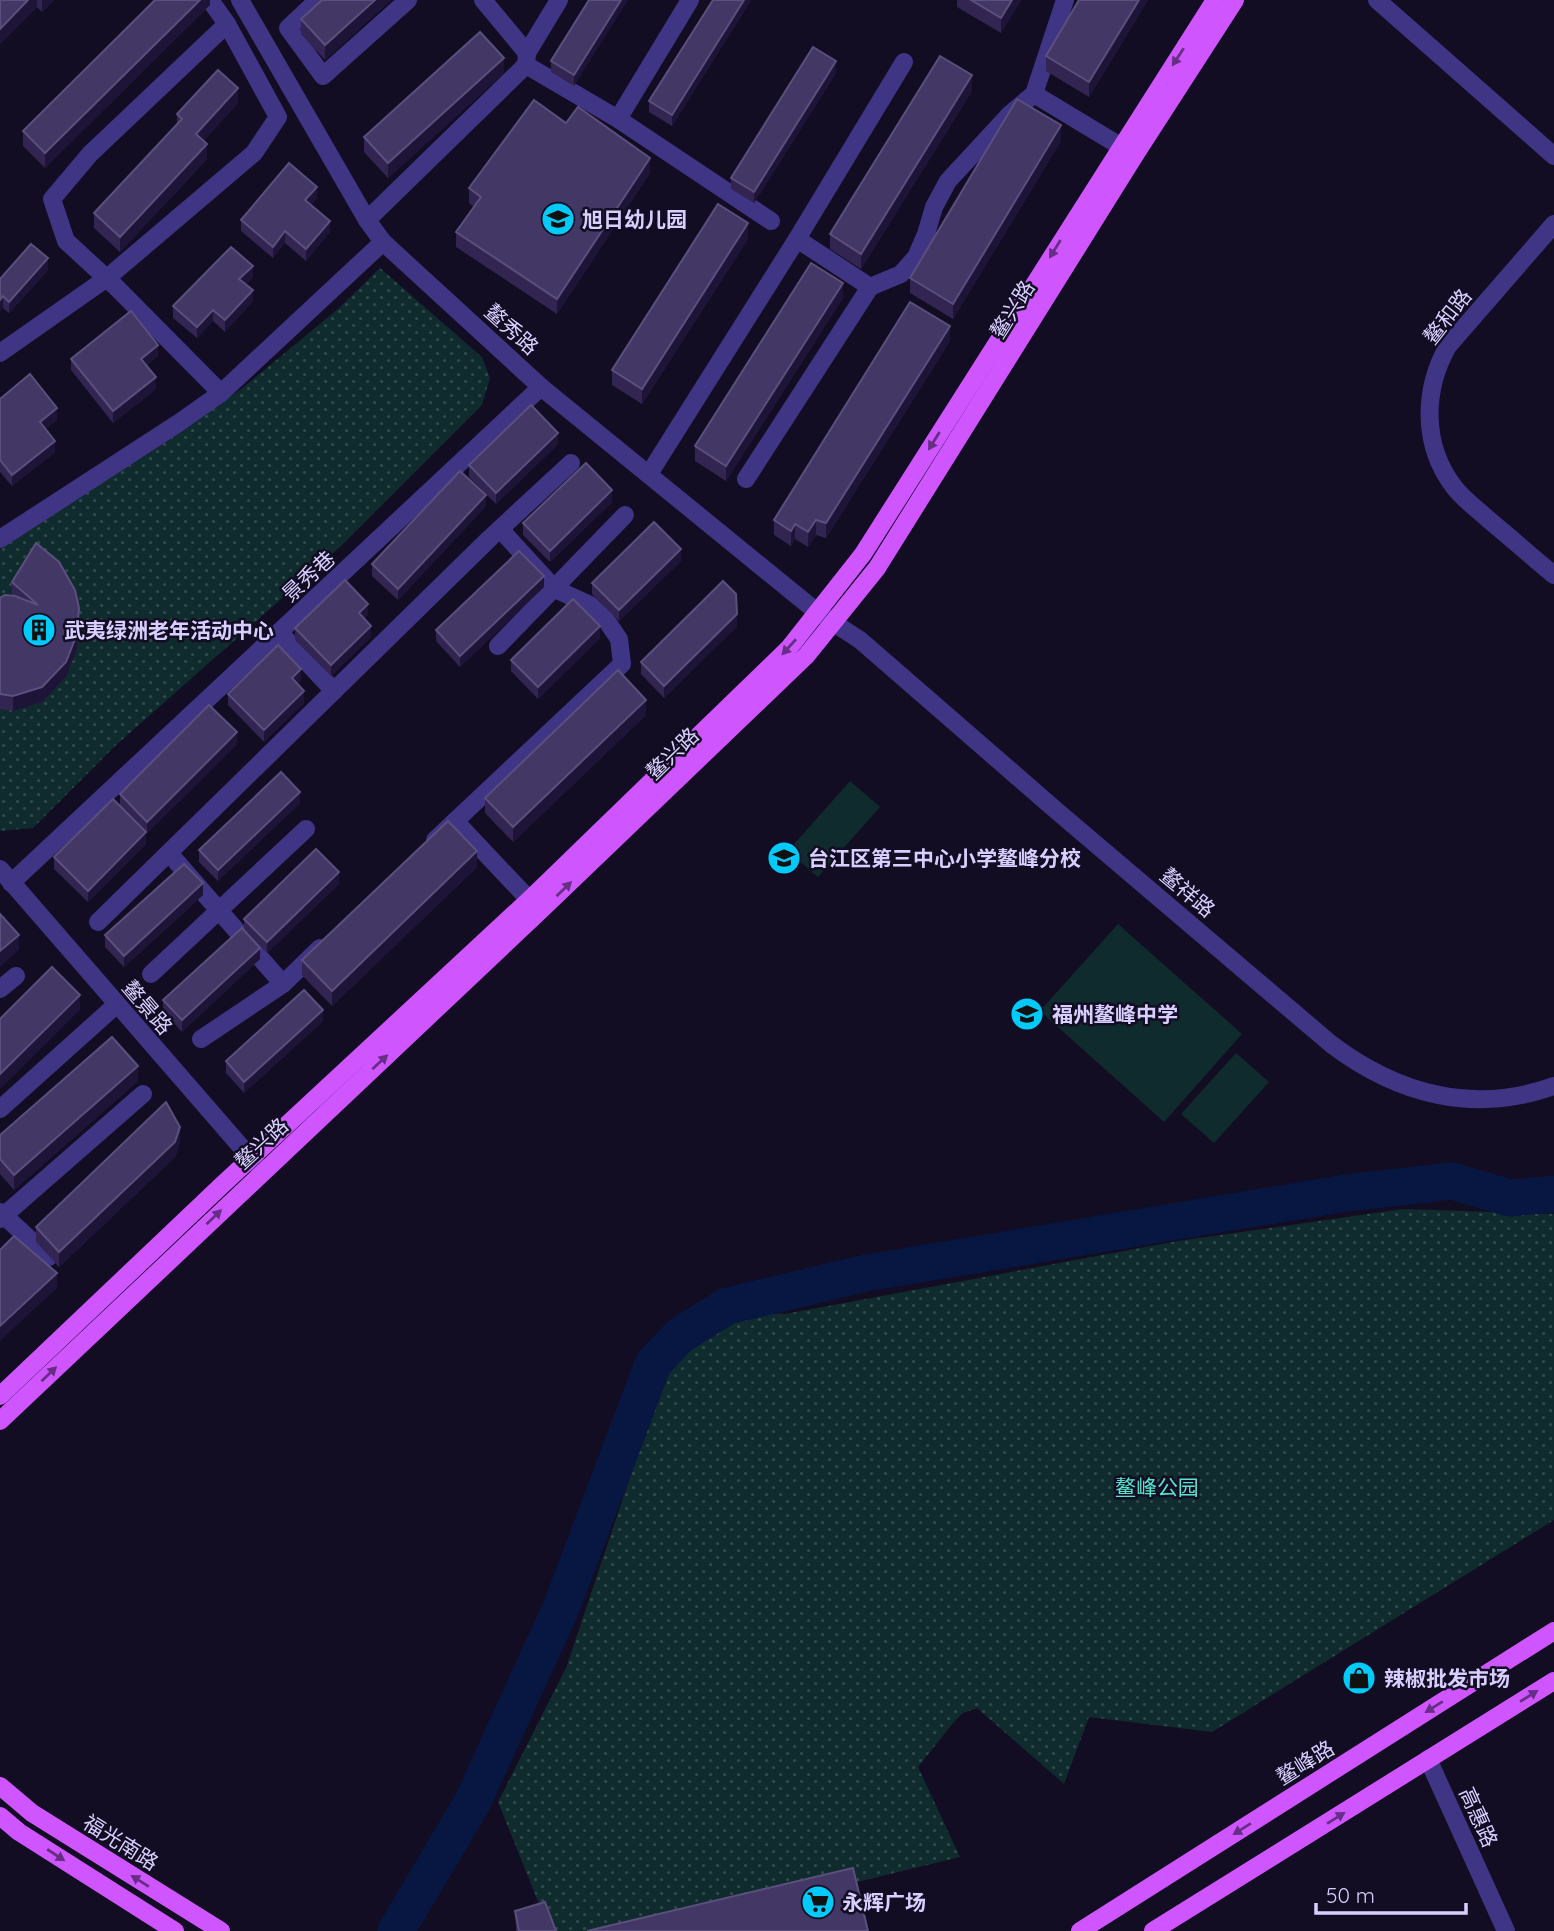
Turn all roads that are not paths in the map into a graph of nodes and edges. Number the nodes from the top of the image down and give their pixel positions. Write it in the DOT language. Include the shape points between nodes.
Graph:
graph roads {
  1 [pos="210,0"];
  2 [pos="240,0"];
  3 [pos="318,0"];
  4 [pos="408,0"];
  5 [pos="483,0"];
  6 [pos="559,0"];
  7 [pos="690,0"];
  8 [pos="1065,0"];
  9 [pos="1215,0"];
  10 [pos="1235,0"];
  11 [pos="1377,0"];
  12 [pos="227,24"];
  13 [pos="526,59"];
  14 [pos="904,62"];
  15 [pos="1034,94"];
  16 [pos="618,119"];
  17 [pos="1128,150"];
  18 [pos="1554,156"];
  19 [pos="367,220"];
  20 [pos="771,221"];
  21 [pos="1554,224"];
  22 [pos="797,239"];
  23 [pos="383,242"];
  24 [pos="107,278"];
  25 [pos="870,287"];
  26 [pos="0,353"];
  27 [pos="541,387"];
  28 [pos="221,393"];
  29 [pos="571,463"];
  30 [pos="649,474"];
  31 [pos="747,479"];
  32 [pos="625,515"];
  33 [pos="500,530"];
  34 [pos="0,539"];
  35 [pos="1554,575"];
  36 [pos="555,589"];
  37 [pos="817,612"];
  38 [pos="833,622"];
  39 [pos="280,634"];
  40 [pos="498,646"];
  41 [pos="334,691"];
  42 [pos="455,821"];
  43 [pos="306,829"];
  44 [pos="425,850"];
  45 [pos="169,853"];
  46 [pos="6,876"];
  47 [pos="534,906"];
  48 [pos="220,911"];
  49 [pos="98,922"];
  50 [pos="334,936"];
  51 [pos="151,974"];
  52 [pos="16,976"];
  53 [pos="283,984"];
  54 [pos="0,989"];
  55 [pos="116,1005"];
  56 [pos="201,1039"];
  57 [pos="1554,1086"];
  58 [pos="144,1094"];
  59 [pos="0,1109"];
  60 [pos="250,1159"];
  61 [pos="263,1172"];
  62 [pos="1,1215"];
  63 [pos="49,1257"];
  64 [pos="0,1396"];
  65 [pos="0,1421"];
  66 [pos="1554,1631"];
  67 [pos="1554,1681"];
  68 [pos="1428,1759"];
  69 [pos="0,1786"];
  70 [pos="0,1816"];
  71 [pos="175,1931"];
  72 [pos="220,1931"];
  73 [pos="1080,1931"];
  74 [pos="1153,1931"];
  75 [pos="1506,1931"];
  1 -- 12 [label="street"];
  2 -- 19 [label="street, 鳌秀路"];
  3 -- 4 [label="street" via="288,28 323,76"];
  5 -- 13 [label="street"];
  6 -- 13 [label="street"];
  7 -- 16 [label="street"];
  8 -- 15 [label="street"];
  9 -- 17 [label="main road, 鳌兴路, one-way"];
  10 -- 17 [label="main road, 鳌兴路"];
  11 -- 18 [label="street"];
  12 -- 24 [label="street" via="278,117 254,153"];
  12 -- 24 [label="street" via="90,154 52,198 66,241"];
  13 -- 16 [label="street"];
  13 -- 19 [label="street"];
  14 -- 22 [label="street"];
  15 -- 17 [label="street"];
  15 -- 25 [label="street" via="948,181 916,257 901,274"];
  16 -- 20 [label="street"];
  17 -- 37 [label="main road, 鳌兴路, one-way" via="863,554"];
  17 -- 38 [label="main road, 鳌兴路" via="877,568"];
  19 -- 23 [label="street, 鳌秀路"];
  21 -- 35 [label="street, 鳌和路" via="1448,346 1428,402 1438,459 1455,488"];
  22 -- 25 [label="street"];
  22 -- 30 [label="street"];
  23 -- 27 [label="street, 鳌秀路"];
  23 -- 28 [label="street"];
  24 -- 26 [label="street"];
  24 -- 28 [label="street"];
  25 -- 31 [label="street"];
  27 -- 30 [label="street, 鳌秀路"];
  27 -- 39 [label="street, 景秀巷"];
  28 -- 34 [label="street"];
  29 -- 33 [label="street"];
  30 -- 37 [label="street, 鳌秀路"];
  32 -- 36 [label="street"];
  33 -- 36 [label="street"];
  33 -- 41 [label="street"];
  36 -- 40 [label="street"];
  36 -- 42 [label="street" via="590,605 607,620 619,639 622,663"];
  37 -- 38 [label="street, 鳌秀路"];
  37 -- 47 [label="main road, 鳌兴路, one-way" via="789,648"];
  47 -- 38 [label="main road, 鳌兴路, one-way" via="806,656"];
  38 -- 57 [label="street, 鳌祥路" via="860,640 1362,1066 1417,1090 1452,1098 1512,1097"];
  39 -- 41 [label="street"];
  39 -- 46 [label="street, 景秀巷"];
  41 -- 45 [label="street"];
  42 -- 44 [label="street"];
  42 -- 47 [label="street"];
  43 -- 48 [label="street"];
  45 -- 48 [label="street"];
  45 -- 49 [label="street"];
  46 -- 55 [label="street, 鳌景路"];
  47 -- 60 [label="main road, 鳌兴路"];
  61 -- 47 [label="main road, 鳌兴路, one-way"];
  48 -- 51 [label="street"];
  48 -- 53 [label="street"];
  50 -- 53 [label="street"];
  52 -- 54 [label="street"];
  53 -- 56 [label="street"];
  55 -- 59 [label="street"];
  55 -- 60 [label="street, 鳌景路"];
  58 -- 62 [label="street"];
  60 -- 61 [label="street, 鳌景路"];
  60 -- 64 [label="main road, 鳌兴路"];
  65 -- 61 [label="main road, 鳌兴路, one-way"];
  62 -- 63 [label="street"];
  66 -- 73 [label="main road, 鳌峰路, one-way"];
  68 -- 67 [label="main road, one-way"];
  74 -- 68 [label="main road, one-way"];
  68 -- 75 [label="street, 高惠路"];
  72 -- 69 [label="main road, 福光南路, one-way" via="32,1813"];
  70 -- 71 [label="main road, one-way"];
}
